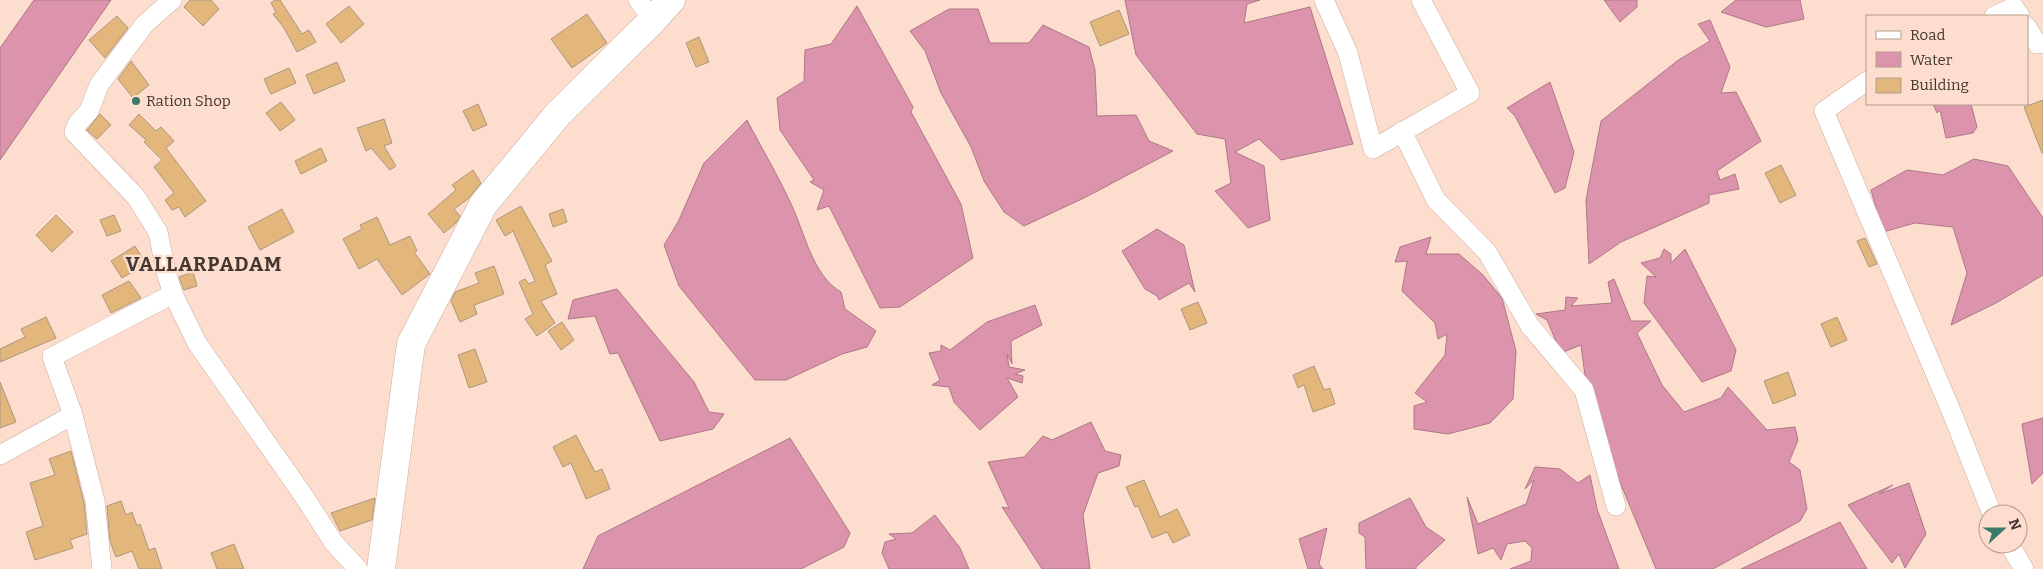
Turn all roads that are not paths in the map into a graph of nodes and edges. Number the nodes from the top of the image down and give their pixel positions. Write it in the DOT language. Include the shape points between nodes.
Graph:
graph roads {
  1 [pos="172,0"];
  2 [pos="671,0"];
  3 [pos="1324,0"];
  4 [pos="1421,0"];
  5 [pos="2015,8"];
  6 [pos="645,10"];
  7 [pos="1997,15"];
  8 [pos="2028,28"];
  9 [pos="2041,45"];
  10 [pos="1866,82"];
  11 [pos="1402,131"];
  12 [pos="173,294"];
  13 [pos="73,415"];
  14 [pos="0,455"];
  15 [pos="1988,504"];
  16 [pos="1616,506"];
  17 [pos="2016,554"];
  18 [pos="102,569"];
  19 [pos="358,569"];
  20 [pos="381,569"];
  21 [pos="2024,569"];
  1 -- 12 [label="street" via="144,25 99,86 89,111 74,132 136,197 158,232"];
  2 -- 6 [label="main road"];
  3 -- 11 [label="street" via="1348,53 1373,149"];
  4 -- 11 [label="street" via="1470,93"];
  5 -- 7 [label="street"];
  6 -- 20 [label="main road" via="483,205 411,344"];
  8 -- 9 [label="street"];
  10 -- 15 [label="street" via="1824,111"];
  11 -- 16 [label="street" via="1436,200 1487,252 1530,326 1584,390"];
  12 -- 13 [label="street" via="52,357"];
  12 -- 19 [label="street" via="197,342 334,543"];
  13 -- 14 [label="street"];
  13 -- 18 [label="street" via="95,501"];
  17 -- 21 [label="street"];
}
